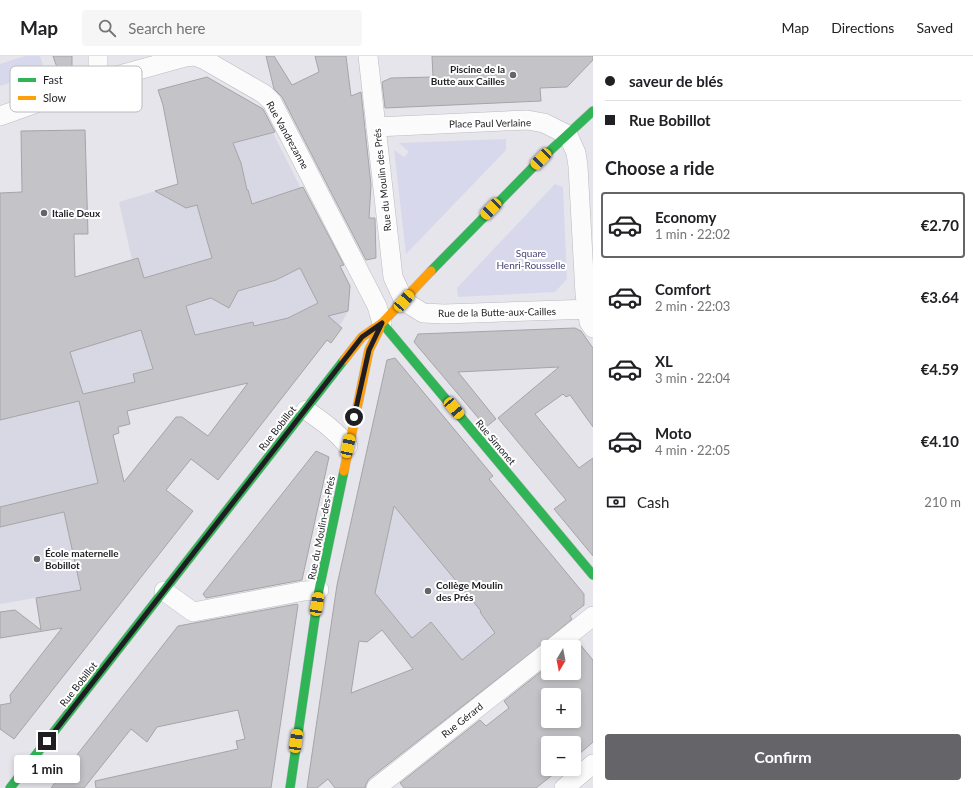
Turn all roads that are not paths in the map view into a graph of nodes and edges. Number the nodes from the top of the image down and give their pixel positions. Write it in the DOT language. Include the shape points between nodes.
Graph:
graph roads {
  1 [pos="368,56"];
  2 [pos="142,69"];
  3 [pos="593,111"];
  4 [pos="12,112"];
  5 [pos="0,116"];
  6 [pos="376,127"];
  7 [pos="568,135"];
  8 [pos="404,301"];
  9 [pos="590,309"];
  10 [pos="382,323"];
  11 [pos="593,328"];
  12 [pos="306,410"];
  13 [pos="348,446"];
  14 [pos="593,575"];
  15 [pos="319,590"];
  16 [pos="164,591"];
  17 [pos="593,616"];
  18 [pos="563,640"];
  19 [pos="541,658"];
  20 [pos="593,764"];
  21 [pos="10,788"];
  22 [pos="290,788"];
  23 [pos="376,788"];
  24 [pos="564,788"];
  1 -- 6 [label="street, Rue du Moulin des Prés"];
  2 -- 10 [label="street, Rue Vandrezanne" via="195,56 264,94 272,102 374,300"];
  3 -- 7 [label="street, Rue Bobillot"];
  4 -- 5 [label="street, Rue Vandrezanne"];
  6 -- 7 [label="street, Place Paul Verlaine" via="527,120 544,123"];
  6 -- 8 [label="street, Rue du Moulin des Prés" via="393,277"];
  7 -- 8 [label="street, Rue Bobillot" via="541,159"];
  7 -- 9 [label="street" via="576,153 578,166"];
  8 -- 9 [label="street, Rue de la Butte-aux-Cailles" via="423,313 444,314"];
  8 -- 10 [label="street, Rue Bobillot"];
  9 -- 11 [label="street" via="589,322"];
  10 -- 12 [label="street, Rue Bobillot" via="362,337"];
  10 -- 13 [label="street, Rue du Moulin-des-Prés" via="369,350"];
  10 -- 14 [label="street, Rue Simonet"];
  12 -- 13 [label="street" via="330,426"];
  12 -- 16 [label="street, Rue Bobillot"];
  13 -- 15 [label="street, Rue du Moulin-des-Prés"];
  15 -- 16 [label="street" via="304,590 192,612"];
  15 -- 22 [label="street, Rue du Moulin-des-Prés"];
  16 -- 21 [label="street, Rue Bobillot"];
  17 -- 18 [label="street"];
  19 -- 23 [label="street, Rue Gérard"];
  20 -- 24 [label="street"];
}
